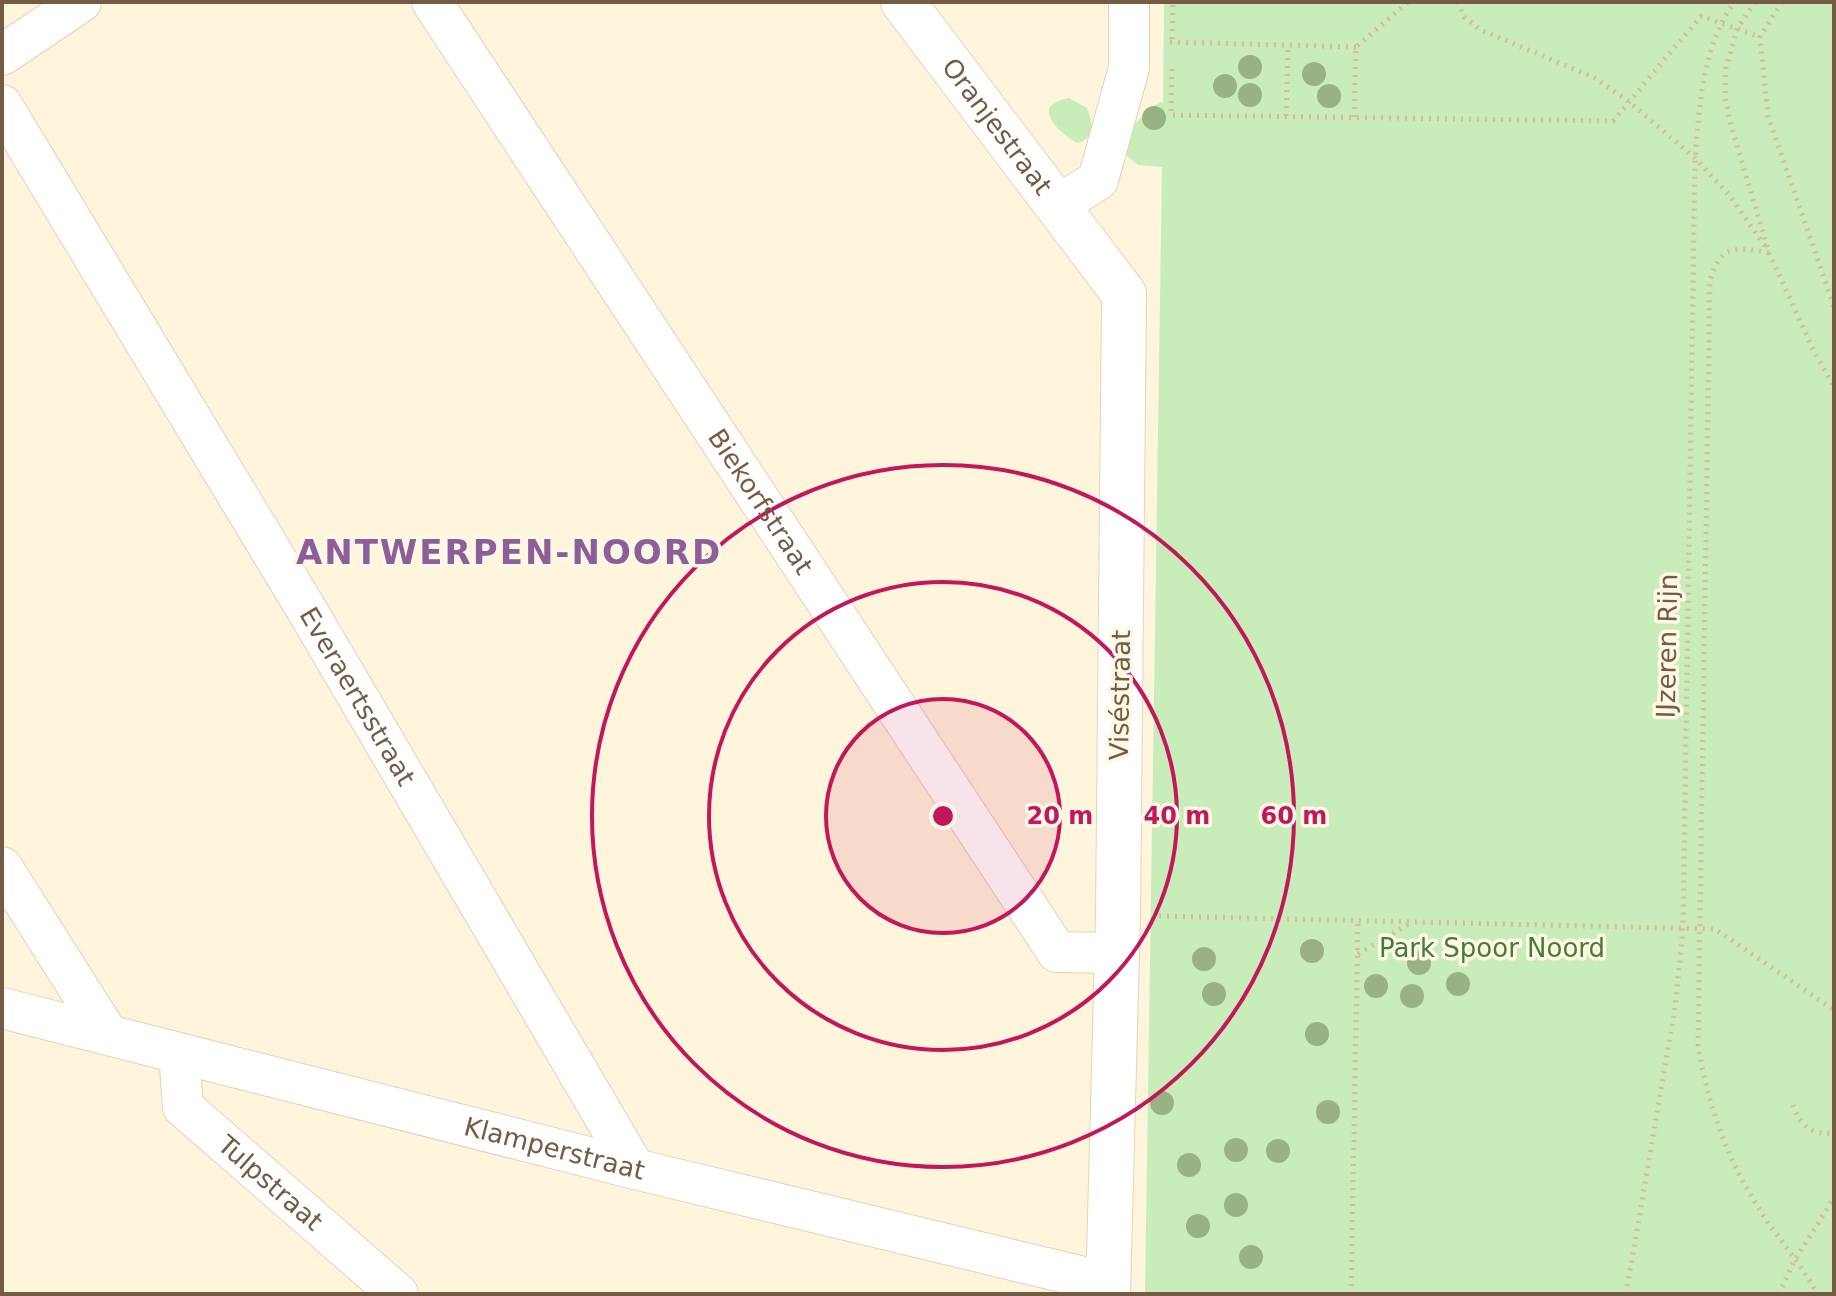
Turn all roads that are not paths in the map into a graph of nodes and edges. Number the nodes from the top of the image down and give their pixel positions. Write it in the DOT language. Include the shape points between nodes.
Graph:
graph roads {
  1 [pos="81,2"];
  2 [pos="432,2"];
  3 [pos="903,2"];
  4 [pos="1129,2"];
  5 [pos="2,55"];
  6 [pos="2,105"];
  7 [pos="1058,205"];
  8 [pos="1092,252"];
  9 [pos="2,867"];
  10 [pos="1118,934"];
  11 [pos="2,1008"];
  12 [pos="107,1033"];
  13 [pos="179,1053"];
  14 [pos="635,1169"];
  15 [pos="1108,1288"];
  16 [pos="398,1294"];
  1 -- 5 [label="street"];
  2 -- 10 [label="street, Biekorfstraat" via="1057,952"];
  3 -- 7 [label="street, Oranjestraat"];
  4 -- 7 [label="street" via="1129,68 1098,180"];
  6 -- 14 [label="street, Everaertsstraat"];
  7 -- 8 [label="street, Oranjestraat"];
  8 -- 10 [label="street, Viséstraat" via="1124,294"];
  9 -- 12 [label="street"];
  10 -- 15 [label="street, Viséstraat"];
  11 -- 12 [label="street, Klamperstraat"];
  12 -- 13 [label="street, Klamperstraat"];
  13 -- 14 [label="street, Klamperstraat"];
  13 -- 16 [label="street, Tulpstraat" via="183,1107"];
  14 -- 15 [label="street, Klamperstraat"];
}
